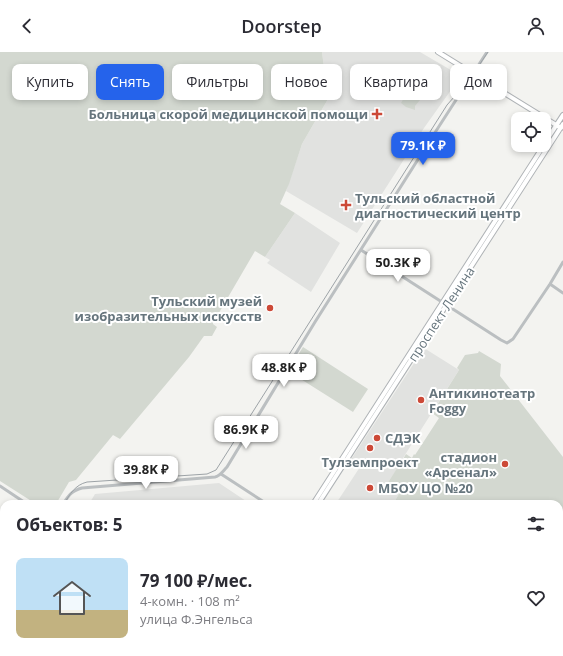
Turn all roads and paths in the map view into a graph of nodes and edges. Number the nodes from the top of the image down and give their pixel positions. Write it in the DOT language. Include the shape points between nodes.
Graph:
graph roads {
  1 [pos="438,52"];
  2 [pos="487,52"];
  3 [pos="458,64"];
  4 [pos="479,64"];
  5 [pos="507,93"];
  6 [pos="456,100"];
  7 [pos="563,115"];
  8 [pos="561,126"];
  9 [pos="551,137"];
  10 [pos="540,152"];
  11 [pos="361,250"];
  12 [pos="563,262"];
  13 [pos="550,284"];
  14 [pos="563,293"];
  15 [pos="444,304"];
  16 [pos="221,474"];
  17 [pos="0,486"];
  18 [pos="21,500"];
  19 [pos="66,500"];
  20 [pos="261,500"];
  21 [pos="316,500"];
  22 [pos="321,500"];
  1 -- 3 [label="main road"];
  2 -- 4 [label="street"];
  5 -- 8 [label="main road"];
  6 -- 11 [label="street"];
  7 -- 8 [label="main road, проспект Ленина"];
  8 -- 9 [label="main road, проспект Ленина"];
  8 -- 15 [label="main road, проспект Ленина"];
  10 -- 15 [label="main road, проспект Ленина"];
  11 -- 15 [label="street"];
  11 -- 16 [label="street"];
  12 -- 13 [label="street"];
  13 -- 14 [label="street"];
  13 -- 15 [label="street" via="513,339 507,342"];
  15 -- 21 [label="main road, проспект Ленина"];
  15 -- 22 [label="main road, проспект Ленина"];
  16 -- 19 [label="street" via="215,477 82,488 72,492"];
  16 -- 20 [label="street"];
  17 -- 18 [label="street"];
}
